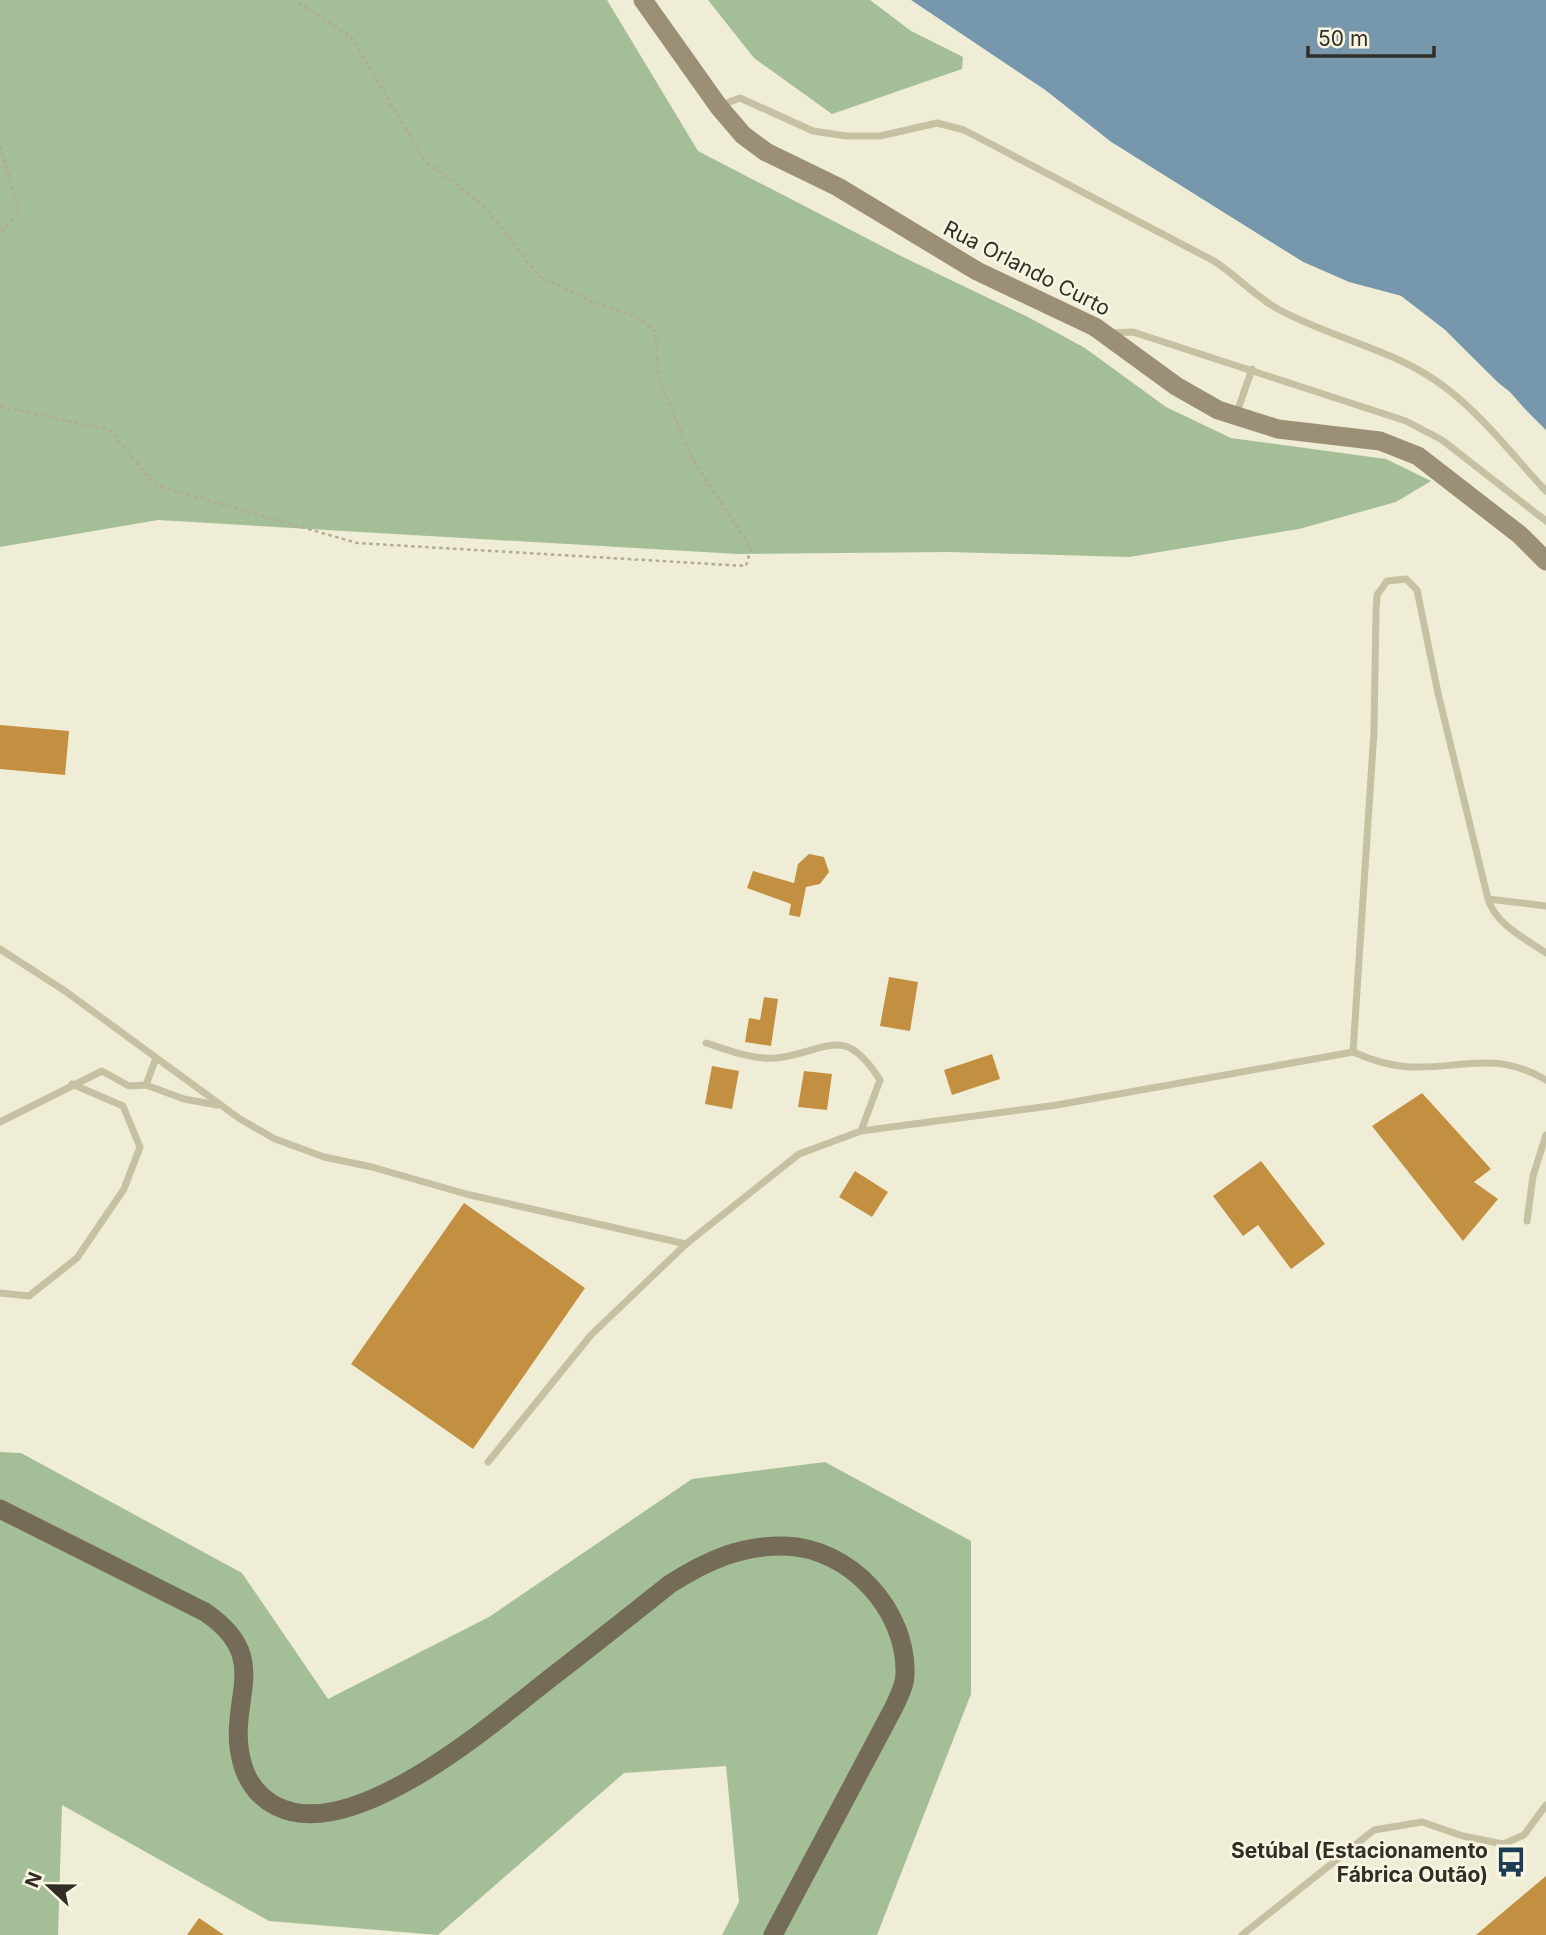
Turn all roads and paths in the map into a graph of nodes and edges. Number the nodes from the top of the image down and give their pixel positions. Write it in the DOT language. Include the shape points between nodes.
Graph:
graph roads {
  1 [pos="295,0"];
  2 [pos="643,0"];
  3 [pos="719,107"];
  4 [pos="0,146"];
  5 [pos="0,233"];
  6 [pos="1105,334"];
  7 [pos="1252,369"];
  8 [pos="0,406"];
  9 [pos="1235,417"];
  10 [pos="1546,491"];
  11 [pos="1546,521"];
  12 [pos="1546,561"];
  13 [pos="1488,899"];
  14 [pos="1546,906"];
  15 [pos="0,949"];
  16 [pos="1546,953"];
  17 [pos="706,1043"];
  18 [pos="1353,1052"];
  19 [pos="156,1058"];
  20 [pos="1546,1080"];
  21 [pos="72,1084"];
  22 [pos="146,1084"];
  23 [pos="222,1106"];
  24 [pos="0,1122"];
  25 [pos="861,1131"];
  26 [pos="1546,1136"];
  27 [pos="1527,1221"];
  28 [pos="686,1244"];
  29 [pos="0,1293"];
  30 [pos="488,1462"];
  31 [pos="0,1509"];
  32 [pos="1546,1805"];
  33 [pos="773,1935"];
  34 [pos="1242,1935"];
  1 -- 8 [label="path" via="352,37 425,161 482,204 538,276 636,316 656,331 660,379 691,457 751,548 746,566 357,543 155,485 110,430"];
  2 -- 3 [label="main road, Rua Orlando Curto"];
  3 -- 6 [label="main road, Rua Orlando Curto" via="743,135 766,152 838,187 976,271"];
  3 -- 10 [label="lane" via="740,98 813,131 846,136 880,136 937,123 964,130 1214,261 1276,308 1424,373 1467,405"];
  4 -- 5 [label="path" via="19,211"];
  6 -- 7 [label="lane" via="1133,332"];
  6 -- 9 [label="main road, Rua Orlando Curto" via="1182,391"];
  7 -- 9 [label="lane"];
  7 -- 11 [label="lane" via="1406,421 1442,440"];
  9 -- 12 [label="main road, Rua Orlando Curto" via="1278,429 1380,440 1405,449 1445,473"];
  13 -- 14 [label="lane"];
  13 -- 16 [label="lane" via="1501,921"];
  13 -- 18 [label="lane" via="1417,590 1406,579 1392,578 1377,595 1374,732"];
  15 -- 19 [label="lane"];
  17 -- 25 [label="lane" via="775,1058 833,1043 865,1056 880,1080"];
  18 -- 20 [label="lane" via="1410,1067 1499,1063 1524,1067"];
  18 -- 25 [label="lane" via="1057,1105"];
  19 -- 22 [label="lane"];
  19 -- 23 [label="lane"];
  21 -- 22 [label="lane" via="102,1071 129,1086"];
  21 -- 24 [label="lane"];
  21 -- 29 [label="lane" via="123,1106 140,1147 124,1189 77,1258 29,1296"];
  22 -- 23 [label="lane" via="184,1099"];
  23 -- 28 [label="lane" via="275,1139 324,1157"];
  25 -- 28 [label="lane" via="799,1154"];
  26 -- 27 [label="lane" via="1533,1176"];
  28 -- 30 [label="lane" via="591,1335"];
  31 -- 33 [label="main road" via="205,1612 229,1630 240,1645 243,1664 239,1741 247,1777 271,1803 309,1816 376,1796 437,1765 670,1584 709,1561 743,1550 787,1546 835,1560 865,1581 887,1608 899,1633 905,1676 893,1709"];
  32 -- 34 [label="lane" via="1524,1835 1503,1844 1422,1822 1374,1830"];
}
